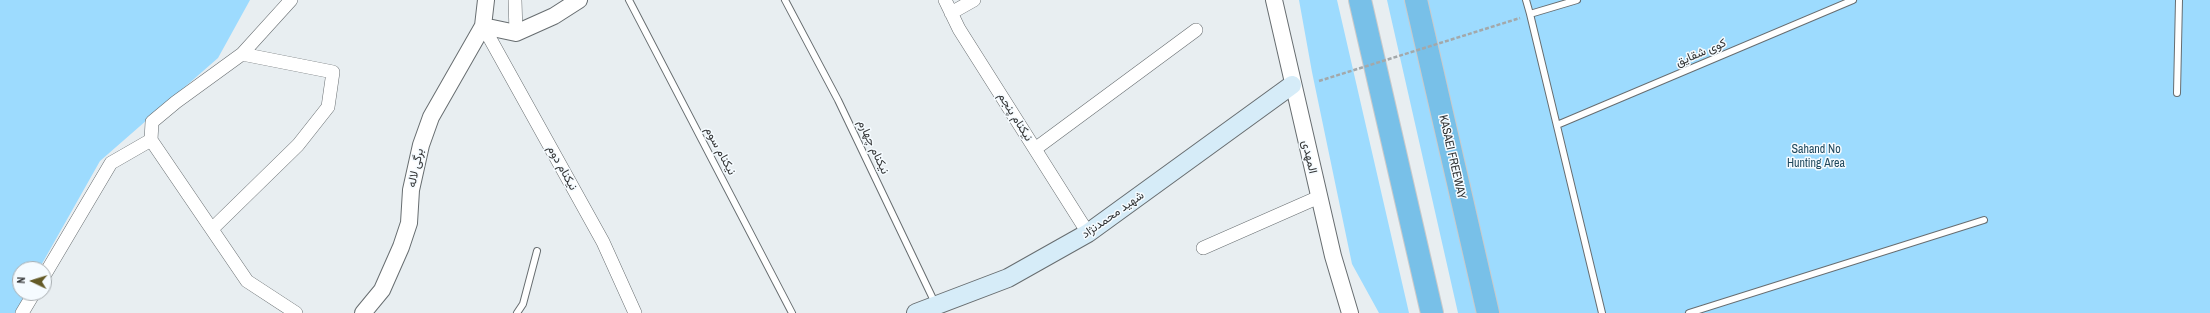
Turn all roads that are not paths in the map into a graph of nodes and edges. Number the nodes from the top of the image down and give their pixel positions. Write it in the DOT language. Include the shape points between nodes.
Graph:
graph roads {
  1 [pos="291,0"];
  2 [pos="486,0"];
  3 [pos="515,0"];
  4 [pos="579,0"];
  5 [pos="629,0"];
  6 [pos="785,0"];
  7 [pos="944,0"];
  8 [pos="974,0"];
  9 [pos="1274,0"];
  10 [pos="1360,0"];
  11 [pos="1416,0"];
  12 [pos="1526,0"];
  13 [pos="1577,0"];
  14 [pos="1853,0"];
  15 [pos="2179,0"];
  16 [pos="951,13"];
  17 [pos="1530,14"];
  18 [pos="483,26"];
  19 [pos="1196,30"];
  20 [pos="516,33"];
  21 [pos="242,54"];
  22 [pos="1292,85"];
  23 [pos="2177,93"];
  24 [pos="1557,125"];
  25 [pos="151,140"];
  26 [pos="1035,149"];
  27 [pos="1319,197"];
  28 [pos="1984,220"];
  29 [pos="212,229"];
  30 [pos="1088,233"];
  31 [pos="1204,248"];
  32 [pos="537,251"];
  33 [pos="52,263"];
  34 [pos="29,301"];
  35 [pos="936,305"];
  36 [pos="365,312"];
  37 [pos="22,313"];
  38 [pos="296,313"];
  39 [pos="517,313"];
  40 [pos="635,313"];
  41 [pos="792,313"];
  42 [pos="916,313"];
  43 [pos="1350,313"];
  44 [pos="1432,313"];
  45 [pos="1488,313"];
  46 [pos="1602,313"];
  47 [pos="1689,313"];
  1 -- 21 [label="street"];
  2 -- 18 [label="street"];
  3 -- 20 [label="street"];
  4 -- 20 [label="street" via="554,16"];
  5 -- 41 [label="lane, نیکنام سوم"];
  6 -- 35 [label="lane, نیکنام چهارم" via="838,100"];
  7 -- 16 [label="street, نیکنام پنجم"];
  8 -- 16 [label="street"];
  9 -- 22 [label="street, المهدی"];
  10 -- 44 [label="highway"];
  11 -- 45 [label="highway, KASAEI FREEWAY"];
  12 -- 17 [label="lane"];
  13 -- 17 [label="lane"];
  14 -- 24 [label="lane, کوی شقایق"];
  15 -- 23 [label="lane"];
  16 -- 26 [label="street, نیکنام پنجم"];
  17 -- 24 [label="lane"];
  18 -- 20 [label="street"];
  18 -- 36 [label="street, برگی لاله" via="431,117 421,145 411,190 409,223 382,290"];
  18 -- 40 [label="street, نیکنام دوم" via="603,242"];
  19 -- 26 [label="street"];
  21 -- 25 [label="street" via="152,122"];
  21 -- 29 [label="street" via="333,72 328,107 298,145"];
  22 -- 27 [label="street, المهدی"];
  22 -- 30 [label="main road, شهید محمدنژاد"];
  24 -- 46 [label="lane"];
  25 -- 29 [label="street"];
  25 -- 33 [label="street" via="111,163"];
  26 -- 30 [label="street, نیکنام پنجم"];
  27 -- 31 [label="street"];
  27 -- 43 [label="street, المهدی"];
  28 -- 47 [label="lane"];
  29 -- 38 [label="street" via="247,281"];
  30 -- 35 [label="main road, شهید محمدنژاد" via="1008,278"];
  32 -- 39 [label="lane" via="523,304"];
  34 -- 37 [label="street"];
  35 -- 42 [label="main road, شهید محمدنژاد"];
}
